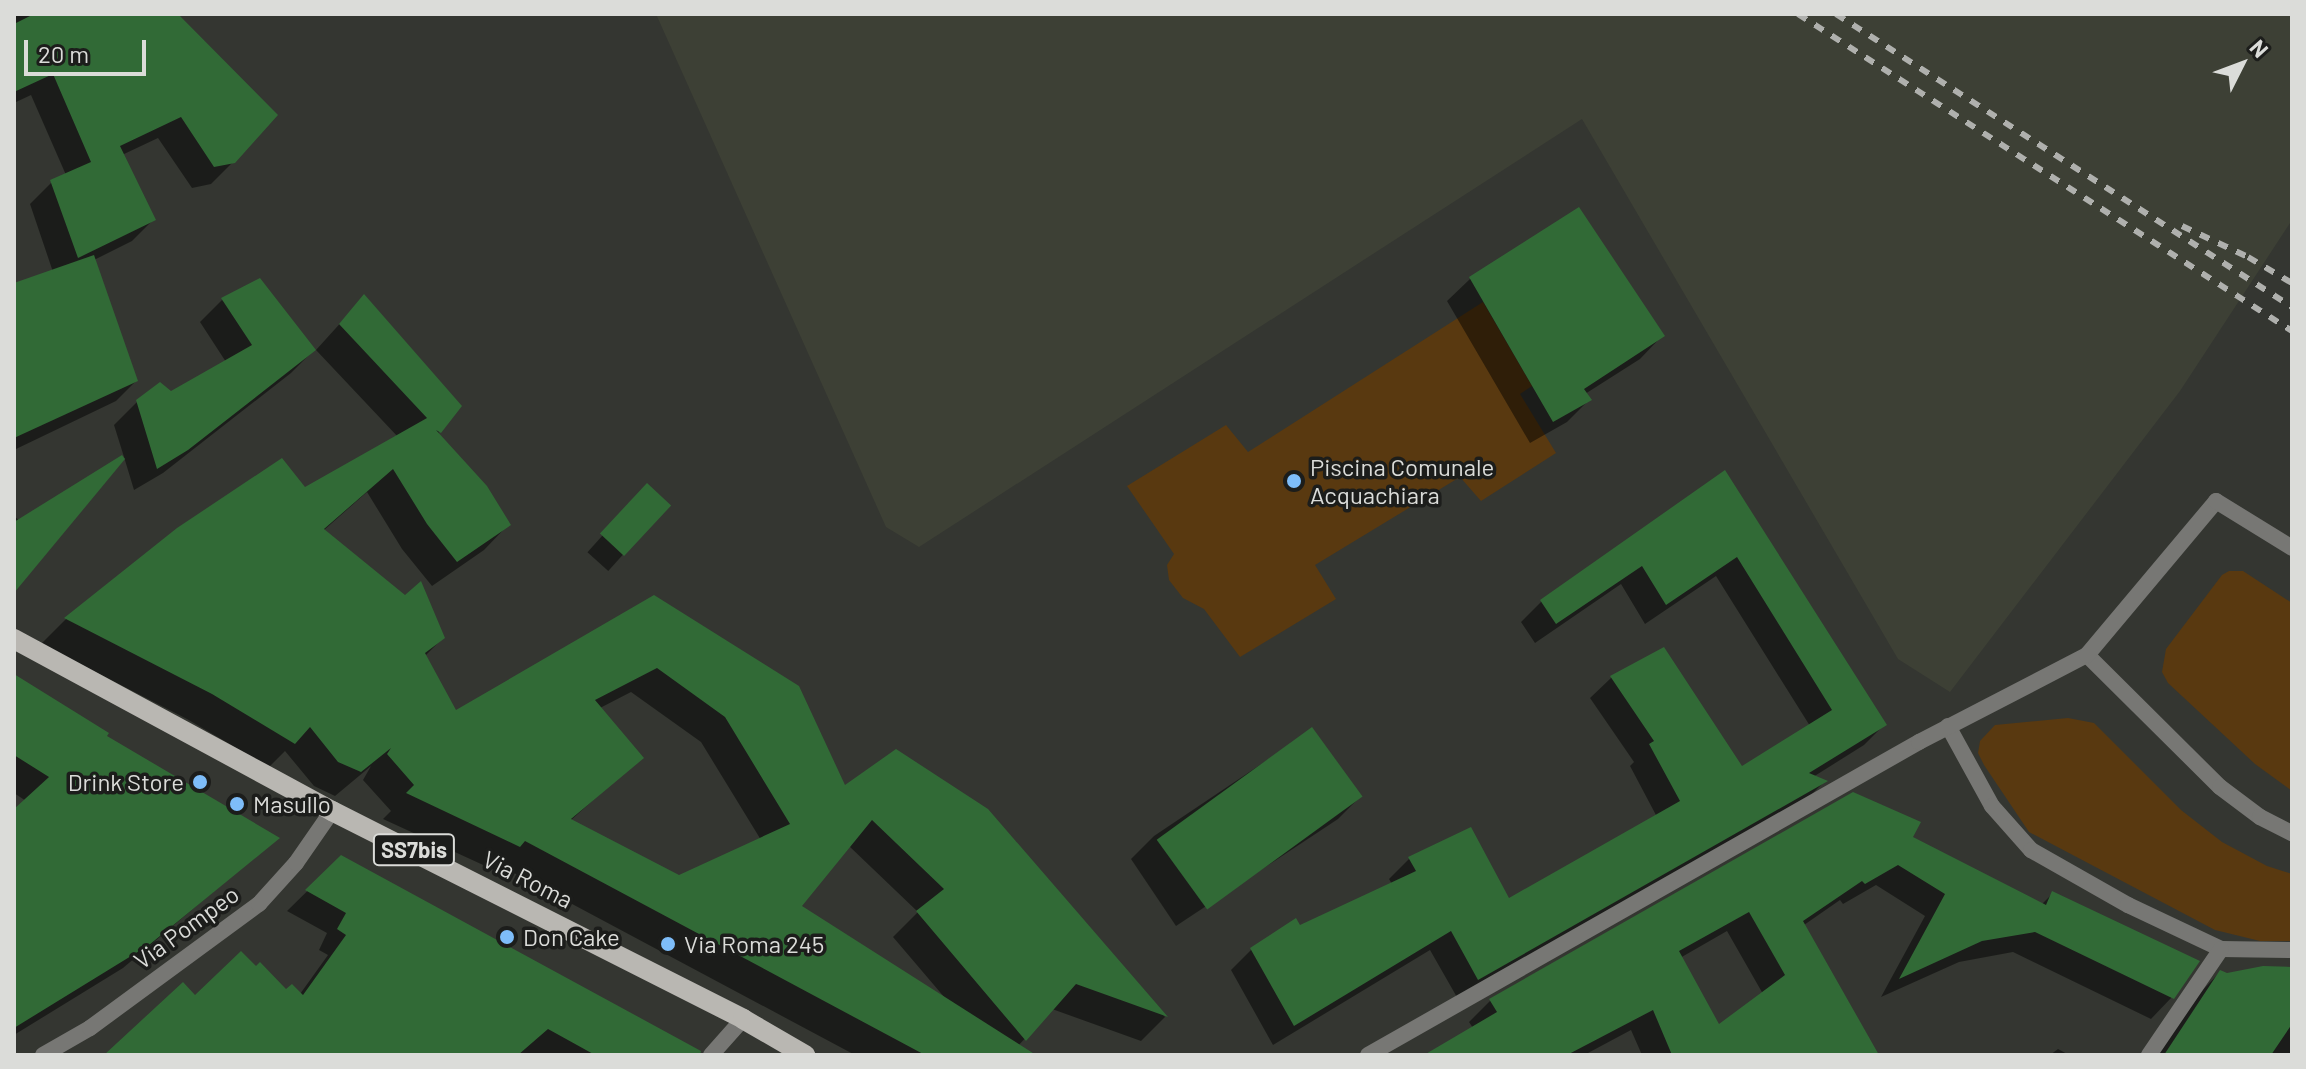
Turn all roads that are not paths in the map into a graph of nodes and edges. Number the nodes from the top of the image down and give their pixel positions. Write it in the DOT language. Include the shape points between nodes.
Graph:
graph roads {
  1 [pos="2292,548"];
  2 [pos="17,645"];
  3 [pos="2087,655"];
  4 [pos="1948,726"];
  5 [pos="332,811"];
  6 [pos="2292,833"];
  7 [pos="2221,949"];
  8 [pos="2292,950"];
  9 [pos="743,1019"];
  10 [pos="43,1055"];
  11 [pos="711,1055"];
  12 [pos="805,1055"];
  13 [pos="1368,1055"];
  14 [pos="2149,1055"];
  1 -- 3 [label="street" via="2216,501"];
  2 -- 5 [label="main road, Via Roma / SS7bis"];
  3 -- 4 [label="street"];
  3 -- 6 [label="street" via="2220,787"];
  4 -- 7 [label="street" via="1992,806 2031,850"];
  4 -- 13 [label="street"];
  5 -- 9 [label="main road, Via Roma / SS7bis"];
  5 -- 10 [label="street, Via Pompeo" via="259,904 90,1028"];
  7 -- 8 [label="street"];
  7 -- 14 [label="street"];
  9 -- 11 [label="street"];
  9 -- 12 [label="main road, Via Roma / SS7bis"];
}
